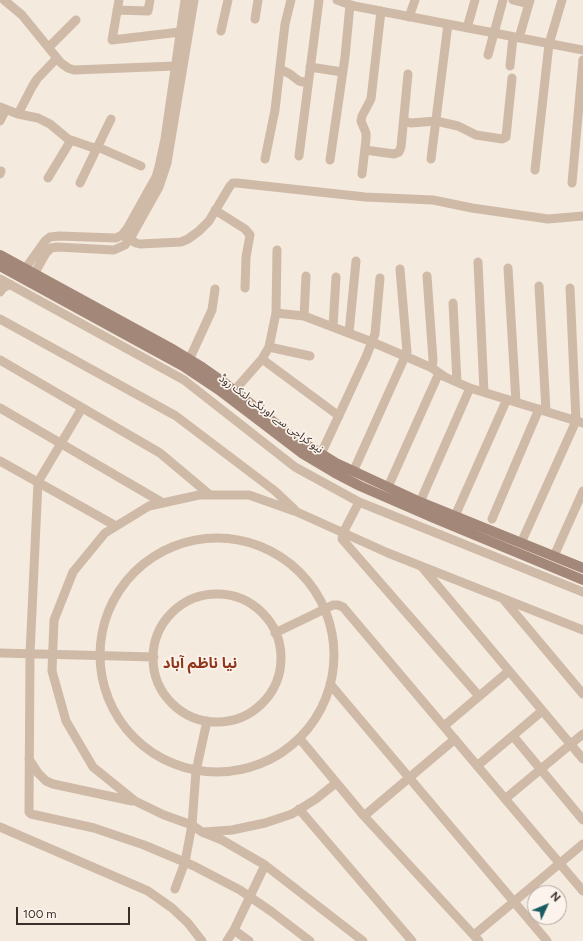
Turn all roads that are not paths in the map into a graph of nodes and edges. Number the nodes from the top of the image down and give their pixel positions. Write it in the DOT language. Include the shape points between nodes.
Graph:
graph roads {
  1 [pos="4,0"];
  2 [pos="119,0"];
  3 [pos="150,0"];
  4 [pos="185,0"];
  5 [pos="194,0"];
  6 [pos="228,0"];
  7 [pos="258,0"];
  8 [pos="291,0"];
  9 [pos="320,0"];
  10 [pos="337,0"];
  11 [pos="414,0"];
  12 [pos="475,0"];
  13 [pos="504,0"];
  14 [pos="513,0"];
  15 [pos="562,0"];
  16 [pos="530,2"];
  17 [pos="368,4"];
  18 [pos="350,5"];
  19 [pos="118,10"];
  20 [pos="381,11"];
  21 [pos="409,17"];
  22 [pos="255,19"];
  23 [pos="76,20"];
  24 [pos="448,24"];
  25 [pos="467,28"];
  26 [pos="221,31"];
  27 [pos="180,32"];
  28 [pos="494,33"];
  29 [pos="516,37"];
  30 [pos="549,44"];
  31 [pos="49,47"];
  32 [pos="583,50"];
  33 [pos="488,55"];
  34 [pos="57,58"];
  35 [pos="583,60"];
  36 [pos="175,66"];
  37 [pos="510,66"];
  38 [pos="310,67"];
  39 [pos="280,69"];
  40 [pos="342,72"];
  41 [pos="408,74"];
  42 [pos="512,78"];
  43 [pos="308,83"];
  44 [pos="3,108"];
  45 [pos="18,114"];
  46 [pos="111,119"];
  47 [pos="0,121"];
  48 [pos="404,121"];
  49 [pos="436,121"];
  50 [pos="71,140"];
  51 [pos="98,148"];
  52 [pos="365,150"];
  53 [pos="299,156"];
  54 [pos="432,158"];
  55 [pos="265,159"];
  56 [pos="330,160"];
  57 [pos="141,166"];
  58 [pos="535,170"];
  59 [pos="362,174"];
  60 [pos="48,178"];
  61 [pos="80,183"];
  62 [pos="572,184"];
  63 [pos="216,210"];
  64 [pos="583,216"];
  65 [pos="126,237"];
  66 [pos="277,250"];
  67 [pos="0,255"];
  68 [pos="356,261"];
  69 [pos="478,262"];
  70 [pos="0,266"];
  71 [pos="508,268"];
  72 [pos="400,269"];
  73 [pos="30,271"];
  74 [pos="306,276"];
  75 [pos="427,276"];
  76 [pos="336,277"];
  77 [pos="380,278"];
  78 [pos="0,279"];
  79 [pos="10,284"];
  80 [pos="539,286"];
  81 [pos="245,288"];
  82 [pos="570,288"];
  83 [pos="215,290"];
  84 [pos="0,292"];
  85 [pos="453,303"];
  86 [pos="276,313"];
  87 [pos="304,316"];
  88 [pos="0,319"];
  89 [pos="333,327"];
  90 [pos="349,333"];
  91 [pos="372,342"];
  92 [pos="269,348"];
  93 [pos="310,356"];
  94 [pos="405,356"];
  95 [pos="262,359"];
  96 [pos="0,360"];
  97 [pos="189,360"];
  98 [pos="436,371"];
  99 [pos="456,382"];
  100 [pos="470,388"];
  101 [pos="234,391"];
  102 [pos="484,392"];
  103 [pos="507,399"];
  104 [pos="516,402"];
  105 [pos="0,408"];
  106 [pos="82,408"];
  107 [pos="543,410"];
  108 [pos="339,416"];
  109 [pos="579,422"];
  110 [pos="61,444"];
  111 [pos="321,454"];
  112 [pos="0,461"];
  113 [pos="353,472"];
  114 [pos="362,481"];
  115 [pos="38,482"];
  116 [pos="388,487"];
  117 [pos="583,491"];
  118 [pos="210,495"];
  119 [pos="359,502"];
  120 [pos="420,502"];
  121 [pos="163,503"];
  122 [pos="297,512"];
  123 [pos="455,516"];
  124 [pos="492,519"];
  125 [pos="116,526"];
  126 [pos="343,533"];
  127 [pos="511,539"];
  128 [pos="521,543"];
  129 [pos="507,549"];
  130 [pos="554,556"];
  131 [pos="421,566"];
  132 [pos="583,568"];
  133 [pos="583,580"];
  134 [pos="583,592"];
  135 [pos="503,598"];
  136 [pos="324,610"];
  137 [pos="583,630"];
  138 [pos="275,634"];
  139 [pos="0,654"];
  140 [pos="30,654"];
  141 [pos="52,655"];
  142 [pos="100,655"];
  143 [pos="154,657"];
  144 [pos="509,671"];
  145 [pos="330,684"];
  146 [pos="583,694"];
  147 [pos="479,696"];
  148 [pos="542,711"];
  149 [pos="207,721"];
  150 [pos="444,726"];
  151 [pos="583,734"];
  152 [pos="513,736"];
  153 [pos="300,739"];
  154 [pos="455,739"];
  155 [pos="570,744"];
  156 [pos="29,759"];
  157 [pos="583,759"];
  158 [pos="477,766"];
  159 [pos="540,769"];
  160 [pos="196,771"];
  161 [pos="409,778"];
  162 [pos="336,783"];
  163 [pos="505,799"];
  164 [pos="135,801"];
  165 [pos="299,809"];
  166 [pos="364,816"];
  167 [pos="583,820"];
  168 [pos="192,825"];
  169 [pos="0,827"];
  170 [pos="202,832"];
  171 [pos="583,844"];
  172 [pos="185,862"];
  173 [pos="560,864"];
  174 [pos="264,865"];
  175 [pos="175,889"];
  176 [pos="583,891"];
  177 [pos="250,896"];
  178 [pos="514,902"];
  179 [pos="234,930"];
  180 [pos="476,938"];
  181 [pos="202,941"];
  182 [pos="227,941"];
  183 [pos="249,941"];
  184 [pos="310,941"];
  185 [pos="363,941"];
  186 [pos="412,941"];
  187 [pos="547,941"];
  1 -- 31 [label="street" via="26,18"];
  2 -- 19 [label="street"];
  3 -- 19 [label="street" via="148,11"];
  4 -- 27 [label="street"];
  5 -- 65 [label="street" via="167,163 159,187"];
  6 -- 26 [label="street"];
  7 -- 22 [label="street"];
  8 -- 39 [label="street"];
  9 -- 38 [label="street"];
  10 -- 18 [label="street"];
  11 -- 21 [label="street"];
  12 -- 25 [label="street"];
  13 -- 28 [label="street"];
  14 -- 16 [label="street"];
  15 -- 30 [label="street"];
  16 -- 29 [label="street"];
  17 -- 18 [label="street"];
  17 -- 20 [label="street"];
  18 -- 40 [label="street"];
  19 -- 27 [label="street" via="112,40"];
  20 -- 21 [label="street"];
  20 -- 52 [label="street" via="371,99 362,116 362,126 366,133"];
  21 -- 24 [label="street"];
  23 -- 31 [label="street"];
  24 -- 25 [label="street"];
  24 -- 49 [label="street"];
  25 -- 28 [label="street"];
  27 -- 36 [label="street"];
  28 -- 29 [label="street"];
  28 -- 33 [label="street"];
  29 -- 30 [label="street"];
  29 -- 37 [label="street"];
  30 -- 32 [label="street"];
  30 -- 58 [label="street"];
  31 -- 34 [label="street"];
  34 -- 36 [label="street" via="74,70"];
  34 -- 45 [label="street" via="34,83"];
  35 -- 62 [label="street"];
  36 -- 65 [label="street" via="159,167 127,229"];
  38 -- 40 [label="street"];
  38 -- 43 [label="street"];
  39 -- 43 [label="street"];
  39 -- 55 [label="street"];
  40 -- 56 [label="street"];
  41 -- 48 [label="street"];
  42 -- 49 [label="street" via="506,137 502,139 476,135 458,126"];
  43 -- 53 [label="street"];
  44 -- 45 [label="street"];
  44 -- 47 [label="street"];
  45 -- 50 [label="street" via="38,118"];
  46 -- 51 [label="street"];
  48 -- 49 [label="street"];
  48 -- 52 [label="street" via="399,152 394,154"];
  49 -- 54 [label="street"];
  50 -- 51 [label="street"];
  50 -- 60 [label="street"];
  51 -- 57 [label="street"];
  51 -- 61 [label="street"];
  52 -- 59 [label="street"];
  63 -- 64 [label="street" via="230,186 237,183 365,197 434,200 548,219"];
  63 -- 65 [label="street" via="199,231 181,242 136,244"];
  63 -- 81 [label="street" via="250,235"];
  65 -- 73 [label="street" via="50,237 45,241"];
  66 -- 86 [label="street"];
  67 -- 73 [label="street, نیو کراچی سے اورنگی لنک روڈ"];
  68 -- 90 [label="street"];
  69 -- 102 [label="street"];
  70 -- 114 [label="street, نیو کراچی سے اورنگی لنک روڈ" via="183,366 303,454"];
  71 -- 104 [label="street"];
  72 -- 94 [label="street"];
  73 -- 97 [label="street, نیو کراچی سے اورنگی لنک روڈ"];
  74 -- 87 [label="street"];
  75 -- 98 [label="street"];
  76 -- 89 [label="street"];
  77 -- 91 [label="street" via="377,324"];
  78 -- 79 [label="street"];
  79 -- 84 [label="street"];
  79 -- 119 [label="street" via="184,380 295,467"];
  80 -- 107 [label="street"];
  82 -- 109 [label="street"];
  83 -- 97 [label="street" via="212,310"];
  85 -- 99 [label="street"];
  86 -- 87 [label="street"];
  86 -- 92 [label="street"];
  87 -- 89 [label="street"];
  88 -- 122 [label="street" via="176,416 275,491"];
  89 -- 90 [label="street"];
  90 -- 91 [label="street"];
  91 -- 94 [label="street"];
  91 -- 108 [label="street"];
  92 -- 93 [label="street"];
  92 -- 95 [label="street"];
  94 -- 98 [label="street"];
  94 -- 113 [label="street"];
  95 -- 101 [label="street"];
  95 -- 108 [label="street"];
  96 -- 106 [label="street"];
  97 -- 101 [label="street, نیو کراچی سے اورنگی لنک روڈ"];
  98 -- 99 [label="street"];
  98 -- 116 [label="street"];
  99 -- 100 [label="street"];
  100 -- 102 [label="street"];
  100 -- 120 [label="street"];
  101 -- 111 [label="street, نیو کراچی سے اورنگی لنک روڈ" via="286,432"];
  102 -- 103 [label="street"];
  103 -- 104 [label="street"];
  103 -- 123 [label="street"];
  104 -- 107 [label="street"];
  105 -- 110 [label="street"];
  106 -- 110 [label="street"];
  106 -- 118 [label="street" via="160,453"];
  107 -- 109 [label="street"];
  107 -- 124 [label="street"];
  108 -- 111 [label="street"];
  109 -- 128 [label="street"];
  110 -- 115 [label="street"];
  110 -- 121 [label="street"];
  111 -- 113 [label="street, نیو کراچی سے اورنگی لنک روڈ"];
  112 -- 115 [label="street"];
  113 -- 114 [label="street, نیو کراچی سے اورنگی لنک روڈ"];
  114 -- 116 [label="street, نیو کراچی سے اورنگی لنک روڈ"];
  114 -- 129 [label="street, نیو کراچی سے اورنگی لنک روڈ"];
  115 -- 125 [label="street"];
  115 -- 140 [label="street"];
  116 -- 120 [label="street, نیو کراچی سے اورنگی لنک روڈ"];
  117 -- 130 [label="street"];
  118 -- 121 [label="street"];
  118 -- 122 [label="street" via="249,495"];
  119 -- 126 [label="street"];
  119 -- 134 [label="street"];
  120 -- 123 [label="street, نیو کراچی سے اورنگی لنک روڈ"];
  121 -- 125 [label="street" via="149,506"];
  122 -- 126 [label="street"];
  123 -- 127 [label="street, نیو کراچی سے اورنگی لنک روڈ"];
  125 -- 141 [label="street" via="105,533 72,572 54,620"];
  126 -- 131 [label="street"];
  126 -- 147 [label="street" via="342,539 346,544"];
  127 -- 128 [label="street, نیو کراچی سے اورنگی لنک روڈ"];
  127 -- 129 [label="street"];
  128 -- 130 [label="street, نیو کراچی سے اورنگی لنک روڈ"];
  129 -- 133 [label="street, نیو کراچی سے اورنگی لنک روڈ"];
  130 -- 132 [label="street, نیو کراچی سے اورنگی لنک روڈ"];
  131 -- 135 [label="street"];
  131 -- 144 [label="street"];
  135 -- 137 [label="street"];
  135 -- 146 [label="street"];
  136 -- 138 [label="street"];
  136 -- 142 [label="street" via="317,593 290,564 256,544 218,538 181,543 147,560 120,587 104,622"];
  136 -- 145 [label="street" via="332,630 334,669"];
  136 -- 150 [label="street" via="333,605 343,607"];
  138 -- 143 [label="street" via="271,624 257,608 238,597 217,594 196,597 178,607 163,623 155,643"];
  138 -- 149 [label="street" via="279,643 281,664 276,684 264,702 248,714 228,721"];
  139 -- 140 [label="street"];
  140 -- 141 [label="street"];
  140 -- 156 [label="street"];
  141 -- 142 [label="street"];
  141 -- 164 [label="street" via="52,671 66,721 93,767"];
  142 -- 143 [label="street"];
  142 -- 160 [label="street" via="107,696 126,729 155,755"];
  143 -- 149 [label="street" via="153,664 159,684 171,702 187,714"];
  144 -- 147 [label="street"];
  144 -- 148 [label="street"];
  145 -- 153 [label="street" via="323,707"];
  145 -- 161 [label="street"];
  147 -- 150 [label="street"];
  148 -- 152 [label="street"];
  148 -- 155 [label="street"];
  149 -- 160 [label="street"];
  150 -- 154 [label="street"];
  151 -- 155 [label="street"];
  152 -- 158 [label="street"];
  152 -- 159 [label="street"];
  153 -- 160 [label="street" via="267,762 229,772"];
  153 -- 162 [label="street"];
  154 -- 158 [label="street"];
  154 -- 161 [label="street"];
  155 -- 157 [label="street"];
  155 -- 159 [label="street"];
  156 -- 164 [label="street" via="38,773 53,784"];
  156 -- 172 [label="street" via="28,812 31,814 94,828"];
  158 -- 163 [label="street"];
  159 -- 163 [label="street"];
  159 -- 167 [label="street"];
  160 -- 168 [label="street"];
  161 -- 166 [label="street"];
  161 -- 178 [label="street"];
  162 -- 165 [label="street"];
  162 -- 166 [label="street"];
  163 -- 173 [label="street"];
  164 -- 168 [label="street"];
  165 -- 170 [label="street" via="265,823 232,830"];
  165 -- 186 [label="street"];
  166 -- 180 [label="street"];
  168 -- 170 [label="street"];
  168 -- 172 [label="street"];
  169 -- 181 [label="street" via="148,891 172,908"];
  170 -- 174 [label="street" via="222,840"];
  171 -- 173 [label="street"];
  172 -- 175 [label="street"];
  172 -- 177 [label="street"];
  173 -- 176 [label="street"];
  173 -- 178 [label="street"];
  174 -- 177 [label="street"];
  174 -- 185 [label="street"];
  177 -- 179 [label="street"];
  177 -- 184 [label="street"];
  178 -- 180 [label="street"];
  178 -- 187 [label="street"];
  179 -- 182 [label="street"];
  179 -- 183 [label="street"];
}
